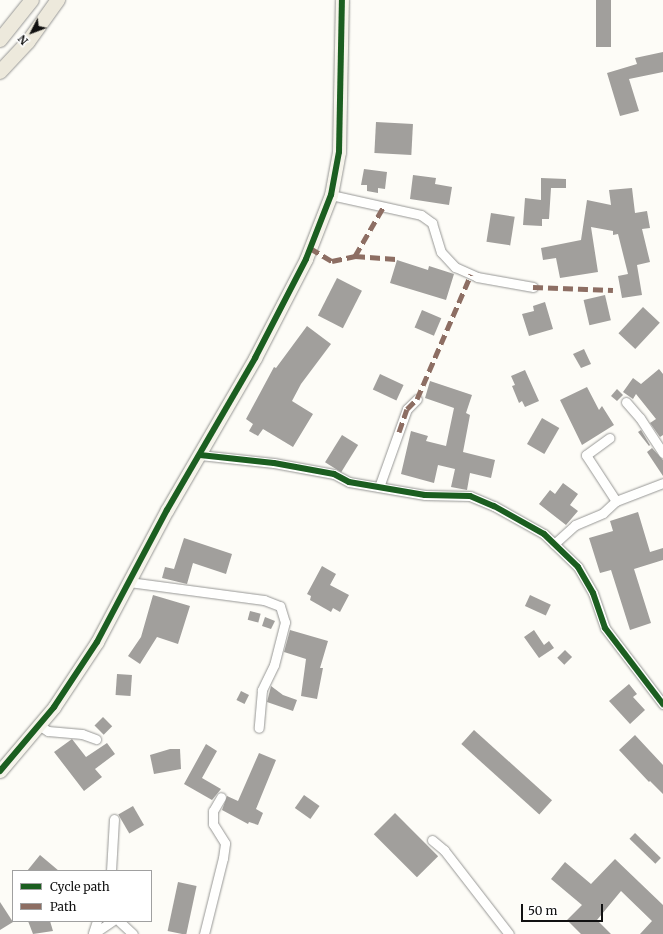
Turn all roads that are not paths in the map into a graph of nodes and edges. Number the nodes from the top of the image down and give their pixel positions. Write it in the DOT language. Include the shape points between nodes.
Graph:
graph roads {
  1 [pos="32,0"];
  2 [pos="58,0"];
  3 [pos="342,0"];
  4 [pos="0,40"];
  5 [pos="0,72"];
  6 [pos="331,195"];
  7 [pos="533,287"];
  8 [pos="417,399"];
  9 [pos="626,402"];
  10 [pos="609,438"];
  11 [pos="663,453"];
  12 [pos="200,455"];
  13 [pos="663,482"];
  14 [pos="379,487"];
  15 [pos="616,501"];
  16 [pos="554,544"];
  17 [pos="129,582"];
  18 [pos="663,704"];
  19 [pos="39,725"];
  20 [pos="259,728"];
  21 [pos="96,739"];
  22 [pos="0,771"];
  23 [pos="221,797"];
  24 [pos="114,819"];
  25 [pos="432,840"];
  26 [pos="111,870"];
  27 [pos="97,922"];
  28 [pos="110,922"];
  29 [pos="120,922"];
  30 [pos="93,933"];
  31 [pos="133,934"];
  32 [pos="204,934"];
  33 [pos="509,934"];
  1 -- 4 [label="main road"];
  2 -- 5 [label="main road" via="28,42"];
  3 -- 6 [label="street" via="339,152"];
  6 -- 7 [label="street" via="421,215 432,223 441,252 455,267 476,277"];
  6 -- 12 [label="street" via="306,259"];
  8 -- 14 [label="street" via="407,409"];
  9 -- 11 [label="street"];
  10 -- 15 [label="street" via="586,455"];
  12 -- 14 [label="street" via="274,463 334,474 349,482"];
  12 -- 17 [label="street"];
  13 -- 15 [label="street"];
  14 -- 16 [label="street" via="425,495 470,496 494,506 544,534"];
  15 -- 16 [label="street" via="603,513 570,529"];
  16 -- 18 [label="street" via="578,567 592,593 605,628"];
  17 -- 19 [label="street" via="97,642"];
  17 -- 20 [label="street" via="264,600 280,606 284,622 274,665 262,690"];
  19 -- 21 [label="street" via="48,730 82,734"];
  19 -- 22 [label="street"];
  23 -- 32 [label="street" via="213,811 213,824 225,844"];
  24 -- 26 [label="street"];
  25 -- 33 [label="street" via="444,850"];
  27 -- 30 [label="street"];
  28 -- 30 [label="street"];
  29 -- 31 [label="street"];
}
